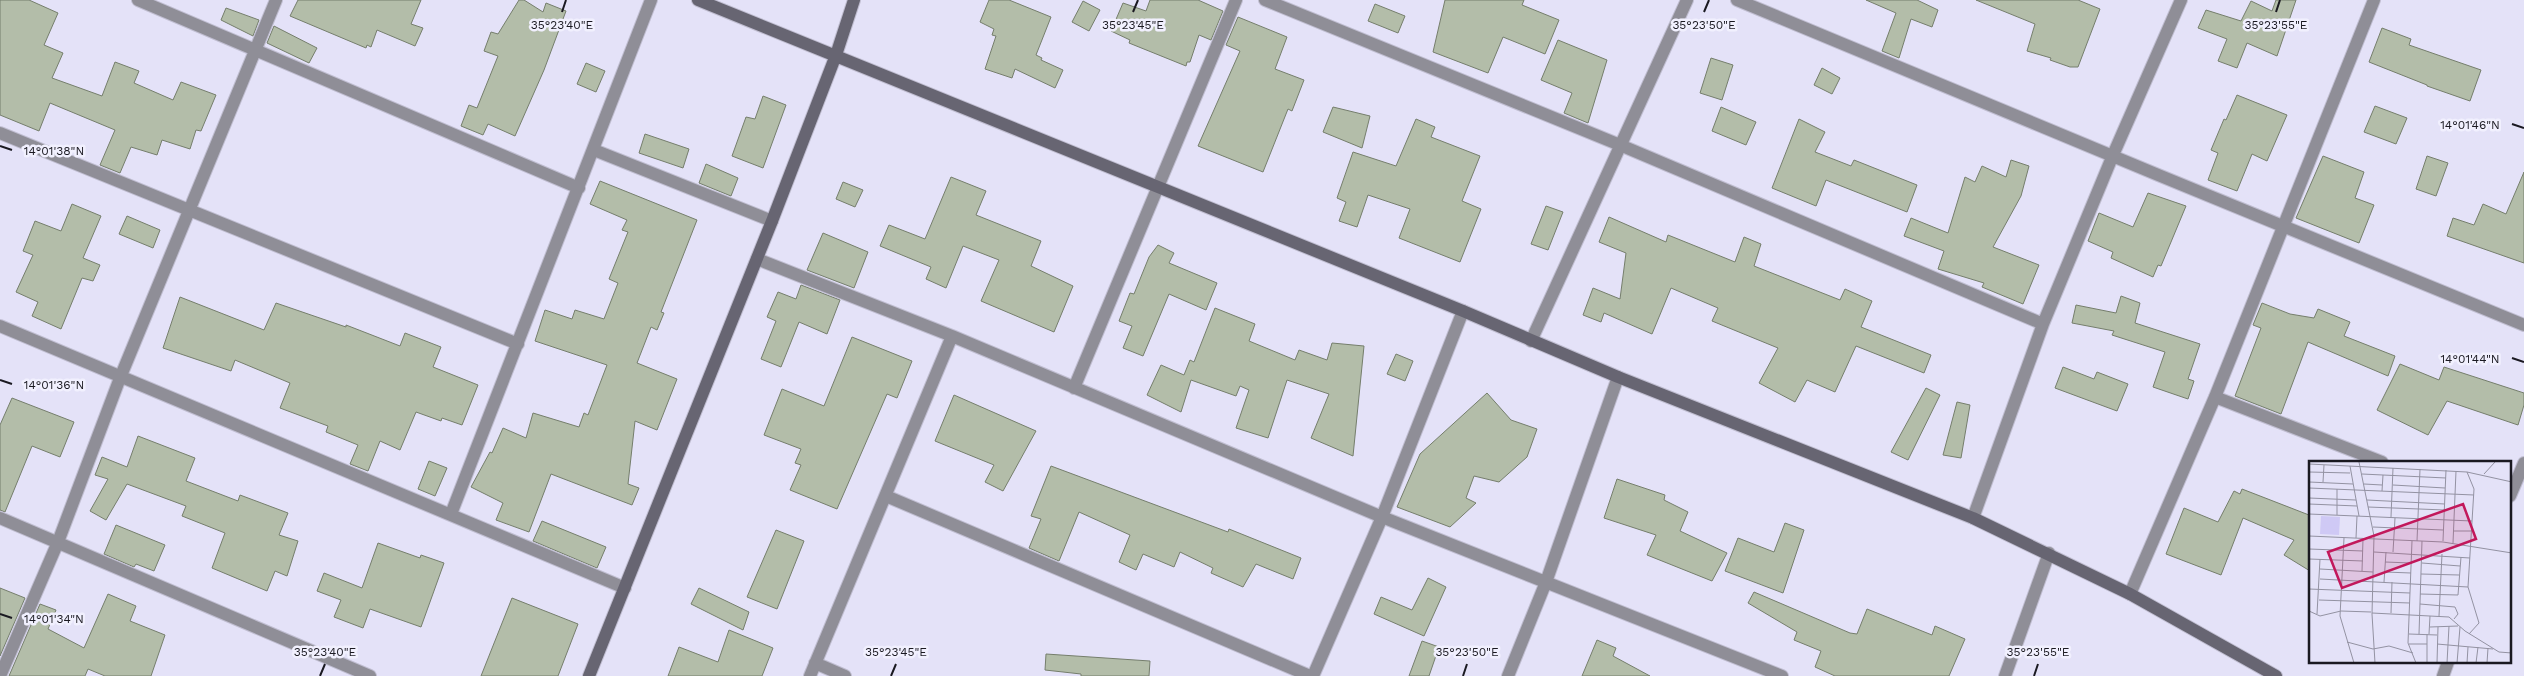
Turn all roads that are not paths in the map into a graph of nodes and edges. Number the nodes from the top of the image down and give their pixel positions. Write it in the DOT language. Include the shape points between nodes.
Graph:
graph roads {
  1 [pos="138,0"];
  2 [pos="276,0"];
  3 [pos="651,0"];
  4 [pos="698,0"];
  5 [pos="854,0"];
  6 [pos="1236,0"];
  7 [pos="1265,0"];
  8 [pos="1687,0"];
  9 [pos="1737,0"];
  10 [pos="2181,0"];
  11 [pos="2374,0"];
  12 [pos="255,48"];
  13 [pos="836,55"];
  14 [pos="0,133"];
  15 [pos="1620,144"];
  16 [pos="594,150"];
  17 [pos="2113,155"];
  18 [pos="579,188"];
  19 [pos="1158,188"];
  20 [pos="190,212"];
  21 [pos="772,221"];
  22 [pos="2282,227"];
  23 [pos="757,259"];
  24 [pos="1463,311"];
  25 [pos="2043,324"];
  26 [pos="2524,325"];
  27 [pos="0,326"];
  28 [pos="952,336"];
  29 [pos="1531,341"];
  30 [pos="518,344"];
  31 [pos="1618,377"];
  32 [pos="120,378"];
  33 [pos="1074,388"];
  34 [pos="2215,397"];
  35 [pos="2379,461"];
  36 [pos="2524,463"];
  37 [pos="2512,491"];
  38 [pos="886,496"];
  39 [pos="451,514"];
  40 [pos="1382,517"];
  41 [pos="0,518"];
  42 [pos="1973,518"];
  43 [pos="58,542"];
  44 [pos="2049,553"];
  45 [pos="1546,582"];
  46 [pos="625,588"];
  47 [pos="2130,594"];
  48 [pos="815,663"];
  49 [pos="2447,664"];
  50 [pos="0,676"];
  51 [pos="370,676"];
  52 [pos="589,676"];
  53 [pos="810,676"];
  54 [pos="845,676"];
  55 [pos="1311,676"];
  56 [pos="1508,676"];
  57 [pos="1782,676"];
  58 [pos="2005,676"];
  59 [pos="2276,676"];
  60 [pos="2442,676"];
  1 -- 12 [label="street"];
  2 -- 12 [label="street"];
  3 -- 16 [label="street"];
  4 -- 13 [label="street"];
  5 -- 13 [label="street"];
  6 -- 19 [label="street"];
  7 -- 15 [label="street"];
  8 -- 15 [label="street"];
  9 -- 17 [label="street"];
  10 -- 17 [label="street"];
  11 -- 22 [label="street"];
  12 -- 18 [label="street"];
  12 -- 20 [label="street"];
  13 -- 19 [label="street"];
  13 -- 21 [label="street"];
  14 -- 20 [label="street"];
  15 -- 25 [label="street"];
  15 -- 29 [label="street"];
  16 -- 18 [label="street"];
  16 -- 21 [label="street"];
  17 -- 22 [label="street"];
  17 -- 25 [label="street"];
  18 -- 30 [label="street"];
  19 -- 24 [label="street"];
  19 -- 33 [label="street"];
  20 -- 30 [label="street"];
  20 -- 32 [label="street"];
  21 -- 23 [label="street"];
  22 -- 26 [label="street"];
  22 -- 34 [label="street"];
  23 -- 28 [label="street"];
  23 -- 46 [label="street"];
  24 -- 29 [label="street"];
  24 -- 40 [label="street"];
  25 -- 42 [label="street"];
  27 -- 32 [label="street"];
  28 -- 33 [label="street"];
  28 -- 38 [label="street"];
  29 -- 31 [label="street"];
  30 -- 39 [label="street"];
  31 -- 42 [label="street"];
  31 -- 45 [label="street"];
  32 -- 39 [label="street"];
  32 -- 43 [label="street"];
  33 -- 40 [label="street"];
  34 -- 35 [label="street"];
  34 -- 47 [label="street"];
  36 -- 37 [label="street"];
  38 -- 48 [label="street"];
  38 -- 55 [label="street"];
  39 -- 46 [label="street"];
  40 -- 45 [label="street"];
  40 -- 55 [label="street"];
  41 -- 43 [label="street"];
  42 -- 44 [label="street"];
  43 -- 50 [label="street"];
  43 -- 51 [label="street"];
  44 -- 47 [label="street"];
  44 -- 58 [label="street"];
  45 -- 56 [label="street"];
  45 -- 57 [label="street"];
  46 -- 52 [label="street"];
  47 -- 59 [label="street"];
  48 -- 53 [label="street"];
  48 -- 54 [label="street"];
  49 -- 60 [label="street"];
}
